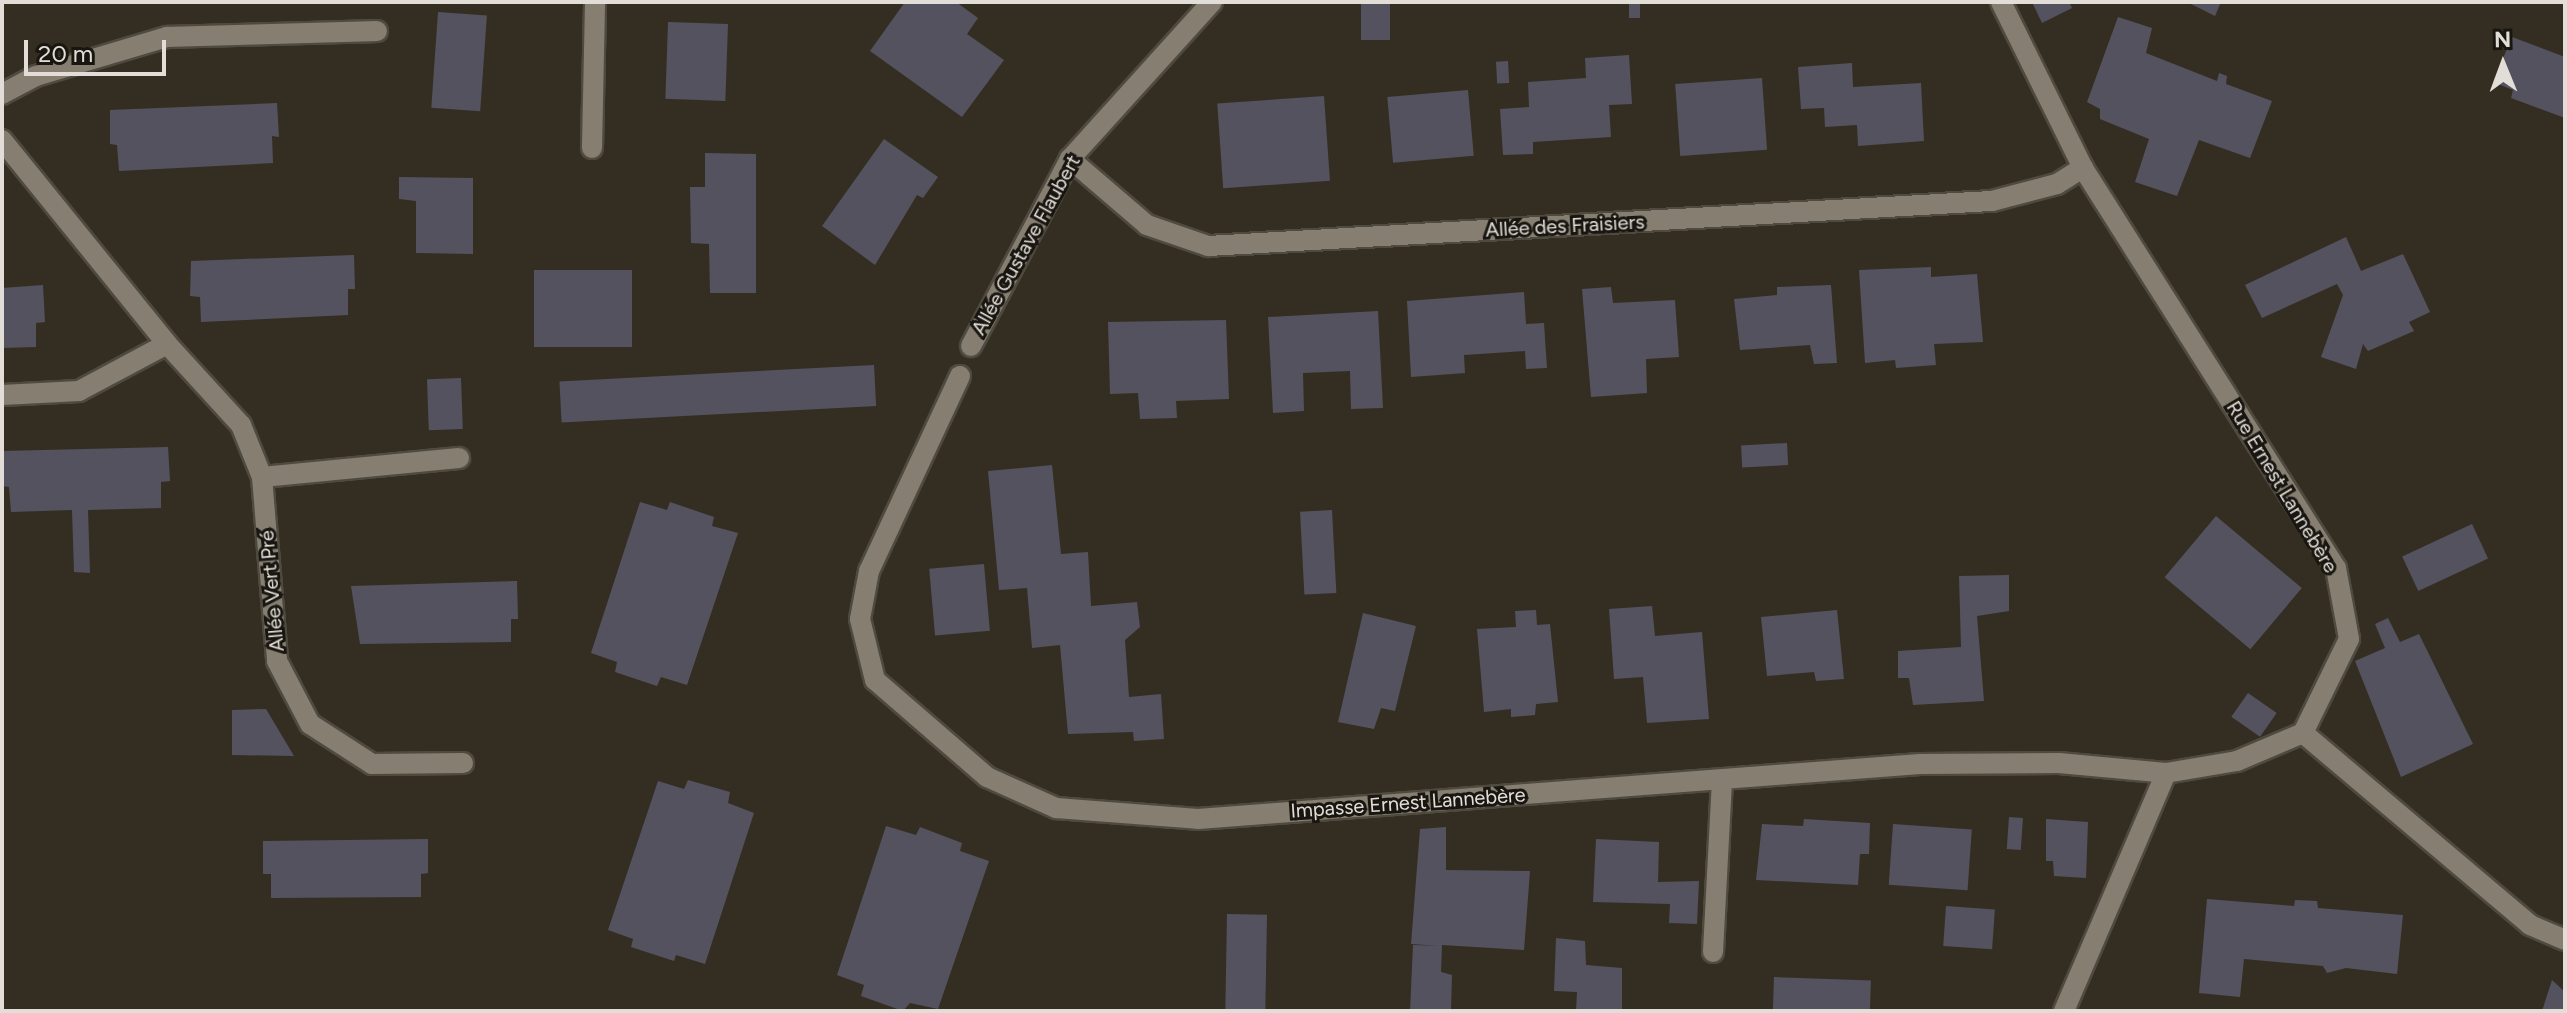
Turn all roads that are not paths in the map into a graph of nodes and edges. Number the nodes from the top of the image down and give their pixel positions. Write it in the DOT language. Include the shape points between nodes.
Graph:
graph roads {
  1 [pos="595,2"];
  2 [pos="1212,2"];
  3 [pos="2001,2"];
  4 [pos="377,31"];
  5 [pos="2,94"];
  6 [pos="2,140"];
  7 [pos="592,148"];
  8 [pos="1070,159"];
  9 [pos="2083,168"];
  10 [pos="167,344"];
  11 [pos="971,346"];
  12 [pos="960,376"];
  13 [pos="2,395"];
  14 [pos="459,458"];
  15 [pos="262,477"];
  16 [pos="2303,733"];
  17 [pos="463,763"];
  18 [pos="2166,773"];
  19 [pos="1722,779"];
  20 [pos="2565,940"];
  21 [pos="1713,952"];
  22 [pos="2064,1011"];
  1 -- 7 [label="street"];
  2 -- 8 [label="street, Allée Gustave Flaubert"];
  3 -- 9 [label="street, Rue Ernest Lannebère"];
  4 -- 5 [label="street" via="167,37 36,76"];
  6 -- 10 [label="street, Allée Vert Pré"];
  8 -- 9 [label="street, Allée des Fraisiers" via="1147,225 1208,246 1992,201 2057,184"];
  8 -- 11 [label="street, Allée Gustave Flaubert"];
  9 -- 16 [label="street, Rue Ernest Lannebère" via="2336,568 2349,639"];
  10 -- 13 [label="street" via="79,391"];
  10 -- 15 [label="street, Allée Vert Pré" via="241,425"];
  12 -- 19 [label="street, Impasse Ernest Lannebère" via="869,571 860,619 875,680 987,777 1056,808 1198,819"];
  14 -- 15 [label="street"];
  15 -- 17 [label="street, Allée Vert Pré" via="277,661 310,724 372,764"];
  16 -- 18 [label="street, Impasse Ernest Lannebère" via="2237,761"];
  16 -- 20 [label="street" via="2530,925"];
  18 -- 19 [label="street, Impasse Ernest Lannebère" via="2059,763 1920,764"];
  18 -- 22 [label="street"];
  19 -- 21 [label="street"];
}
